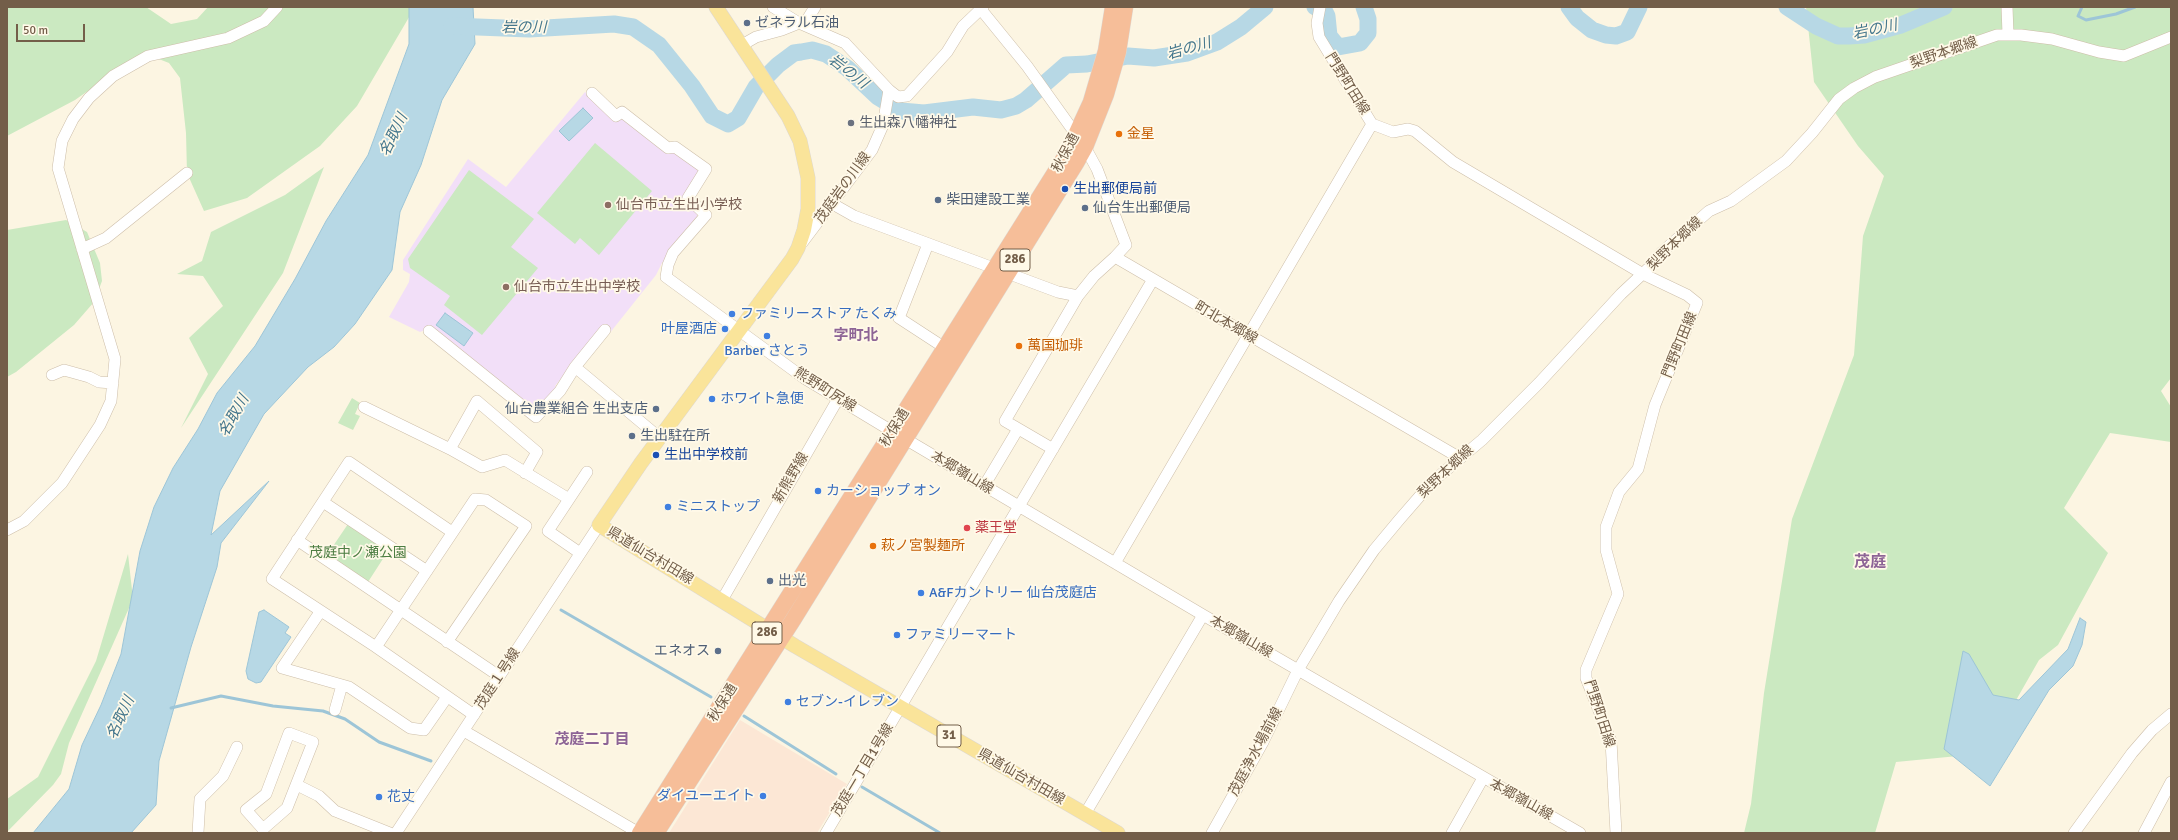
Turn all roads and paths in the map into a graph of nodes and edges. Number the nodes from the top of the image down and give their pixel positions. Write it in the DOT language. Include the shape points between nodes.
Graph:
graph roads {
  1 [pos="277,7"];
  2 [pos="716,7"];
  3 [pos="774,7"];
  4 [pos="815,7"];
  5 [pos="1113,7"];
  6 [pos="1126,7"];
  7 [pos="1320,7"];
  8 [pos="2007,7"];
  9 [pos="981,8"];
  10 [pos="799,23"];
  11 [pos="2008,34"];
  12 [pos="2171,37"];
  13 [pos="745,49"];
  14 [pos="1112,52"];
  15 [pos="592,93"];
  16 [pos="889,94"];
  17 [pos="1372,124"];
  18 [pos="1081,140"];
  19 [pos="187,173"];
  20 [pos="831,203"];
  21 [pos="928,244"];
  22 [pos="798,248"];
  23 [pos="82,249"];
  24 [pos="1115,257"];
  25 [pos="1001,270"];
  26 [pos="1643,274"];
  27 [pos="1152,281"];
  28 [pos="1078,296"];
  29 [pos="605,330"];
  30 [pos="429,331"];
  31 [pos="740,331"];
  32 [pos="1248,335"];
  33 [pos="945,348"];
  34 [pos="575,367"];
  35 [pos="52,375"];
  36 [pos="113,382"];
  37 [pos="838,398"];
  38 [pos="364,407"];
  39 [pos="1018,429"];
  40 [pos="898,435"];
  41 [pos="660,438"];
  42 [pos="450,449"];
  43 [pos="1053,449"];
  44 [pos="1460,458"];
  45 [pos="525,472"];
  46 [pos="587,472"];
  47 [pos="984,486"];
  48 [pos="569,500"];
  49 [pos="323,502"];
  50 [pos="1019,507"];
  51 [pos="599,525"];
  52 [pos="7,530"];
  53 [pos="452,532"];
  54 [pos="297,540"];
  55 [pos="580,554"];
  56 [pos="1115,563"];
  57 [pos="427,571"];
  58 [pos="722,600"];
  59 [pos="401,610"];
  60 [pos="320,612"];
  61 [pos="1203,615"];
  62 [pos="775,634"];
  63 [pos="447,642"];
  64 [pos="376,647"];
  65 [pos="1298,670"];
  66 [pos="500,676"];
  67 [pos="342,685"];
  68 [pos="447,697"];
  69 [pos="900,708"];
  70 [pos="335,710"];
  71 [pos="2171,714"];
  72 [pos="474,715"];
  73 [pos="464,731"];
  74 [pos="237,747"];
  75 [pos="1483,778"];
  76 [pos="2171,782"];
  77 [pos="297,785"];
  78 [pos="1085,814"];
  79 [pos="198,833"];
  80 [pos="390,833"];
  81 [pos="396,833"];
  82 [pos="639,833"];
  83 [pos="656,833"];
  84 [pos="826,833"];
  85 [pos="1118,833"];
  86 [pos="1212,833"];
  87 [pos="1452,833"];
  88 [pos="1580,833"];
  89 [pos="1616,833"];
  90 [pos="2074,833"];
  91 [pos="2144,833"];
  1 -- 23 [label="street" via="264,21 228,38 148,56 113,76 89,98 73,119 62,141 58,168"];
  2 -- 13 [label="main road"];
  3 -- 10 [label="street"];
  4 -- 10 [label="street" via="807,20"];
  5 -- 14 [label="highway, 秋保通 / 286"];
  6 -- 14 [label="highway, 秋保通 / 286"];
  7 -- 17 [label="street, 門野町田線" via="1317,30 1323,46"];
  8 -- 11 [label="street"];
  9 -- 16 [label="street" via="963,26 947,52 907,96"];
  9 -- 18 [label="street"];
  10 -- 13 [label="street" via="756,37"];
  10 -- 16 [label="street" via="845,43"];
  11 -- 12 [label="street, 梨野本郷線" via="2052,39 2124,56"];
  11 -- 26 [label="street, 梨野本郷線" via="1991,37 1932,57 1875,77 1854,88 1839,99 1786,161 1731,201 1709,211 1661,253"];
  13 -- 22 [label="main road, 県道仙台村田線" via="788,116 800,141 808,178 808,209"];
  14 -- 18 [label="highway, 秋保通 / 286" via="1106,74 1091,102"];
  15 -- 31 [label="street, 熊野町尻線" via="616,116 622,112 668,148 675,147 706,170 688,198 706,215 673,252 666,277"];
  16 -- 20 [label="street, 茂庭岩の川線" via="883,125 872,150"];
  17 -- 26 [label="street, 門野町田線" via="1393,132 1415,130 1453,162"];
  17 -- 32 [label="street"];
  18 -- 24 [label="street" via="1097,169 1126,245"];
  18 -- 25 [label="highway, 秋保通 / 286" via="1055,174"];
  19 -- 23 [label="street" via="106,238"];
  20 -- 21 [label="street" via="854,216"];
  20 -- 22 [label="street, 茂庭岩の川線"];
  21 -- 25 [label="street"];
  21 -- 33 [label="street" via="899,318"];
  22 -- 31 [label="main road, 県道仙台村田線"];
  23 -- 36 [label="street" via="115,359"];
  24 -- 27 [label="street, 町北本郷線"];
  24 -- 28 [label="street" via="1094,276"];
  25 -- 28 [label="street" via="1058,292"];
  25 -- 33 [label="highway, 秋保通 / 286"];
  25 -- 40 [label="highway, 秋保通 / 286"];
  26 -- 44 [label="street, 梨野本郷線" via="1621,294 1512,411"];
  26 -- 89 [label="street, 門野町田線" via="1687,295 1697,303 1655,406 1638,469 1619,492 1606,527 1606,550 1618,594 1586,670 1586,678 1611,741"];
  27 -- 32 [label="street, 町北本郷線"];
  27 -- 43 [label="street, 茂庭一丁目1号線"];
  28 -- 39 [label="street" via="1005,421"];
  29 -- 34 [label="street"];
  30 -- 34 [label="street" via="536,417 560,391"];
  31 -- 37 [label="street, 熊野町尻線" via="804,378"];
  31 -- 41 [label="main road, 県道仙台村田線"];
  32 -- 44 [label="street, 町北本郷線"];
  32 -- 56 [label="street"];
  33 -- 40 [label="highway, 秋保通 / 286"];
  34 -- 41 [label="street"];
  35 -- 36 [label="street" via="64,370 89,376 99,382"];
  36 -- 52 [label="street" via="111,401 100,425 62,483 24,521"];
  37 -- 40 [label="street, 熊野町尻線"];
  37 -- 58 [label="street, 新熊野線"];
  38 -- 42 [label="street"];
  39 -- 43 [label="street"];
  39 -- 47 [label="street"];
  40 -- 47 [label="street, 本郷嶺山線"];
  40 -- 62 [label="highway, 秋保通 / 286"];
  41 -- 51 [label="main road, 県道仙台村田線"];
  42 -- 45 [label="street" via="482,467 504,460"];
  42 -- 45 [label="street" via="477,402 537,452"];
  43 -- 50 [label="street, 茂庭一丁目1号線"];
  44 -- 65 [label="street, 梨野本郷線" via="1432,482 1374,550 1339,601"];
  45 -- 48 [label="street"];
  46 -- 48 [label="street"];
  47 -- 50 [label="street, 本郷嶺山線"];
  48 -- 55 [label="street" via="548,531"];
  49 -- 53 [label="street" via="349,462"];
  49 -- 54 [label="street"];
  49 -- 57 [label="street"];
  50 -- 56 [label="street, 本郷嶺山線"];
  50 -- 69 [label="street, 茂庭一丁目1号線"];
  51 -- 55 [label="street, 茂庭１号線"];
  51 -- 58 [label="main road, 県道仙台村田線 / 31"];
  53 -- 57 [label="street"];
  53 -- 63 [label="street" via="475,498 486,500 526,526"];
  54 -- 59 [label="street"];
  54 -- 60 [label="street" via="272,579"];
  55 -- 66 [label="street, 茂庭１号線"];
  56 -- 61 [label="street, 本郷嶺山線"];
  57 -- 59 [label="street"];
  58 -- 62 [label="main road, 県道仙台村田線 / 31"];
  59 -- 63 [label="street"];
  59 -- 64 [label="street"];
  60 -- 64 [label="street"];
  60 -- 67 [label="street" via="282,668"];
  61 -- 65 [label="street, 本郷嶺山線"];
  61 -- 78 [label="street"];
  62 -- 69 [label="main road, 県道仙台村田線 / 31"];
  62 -- 82 [label="highway, 秋保通 / 286"];
  62 -- 83 [label="highway, 秋保通 / 286"];
  63 -- 66 [label="street"];
  64 -- 68 [label="street"];
  65 -- 75 [label="street, 本郷嶺山線"];
  65 -- 86 [label="street, 茂庭浄水場前線" via="1263,742"];
  66 -- 72 [label="street, 茂庭１号線"];
  67 -- 68 [label="street" via="349,687 410,728 424,730"];
  67 -- 70 [label="street"];
  68 -- 72 [label="street"];
  69 -- 78 [label="main road, 県道仙台村田線 / 31"];
  69 -- 84 [label="street, 茂庭一丁目1号線"];
  71 -- 90 [label="street" via="2152,730 2132,753"];
  72 -- 73 [label="street, 茂庭１号線"];
  73 -- 81 [label="street, 茂庭１号線"];
  73 -- 82 [label="street"];
  74 -- 79 [label="street" via="223,776 200,799"];
  75 -- 87 [label="street"];
  75 -- 88 [label="street, 本郷嶺山線"];
  76 -- 91 [label="street"];
  77 -- 77 [label="street" via="287,808 263,829 246,810 266,794 289,733 313,742"];
  77 -- 80 [label="street" via="319,796 335,811"];
  78 -- 85 [label="main road, 県道仙台村田線 / 31"];
}
